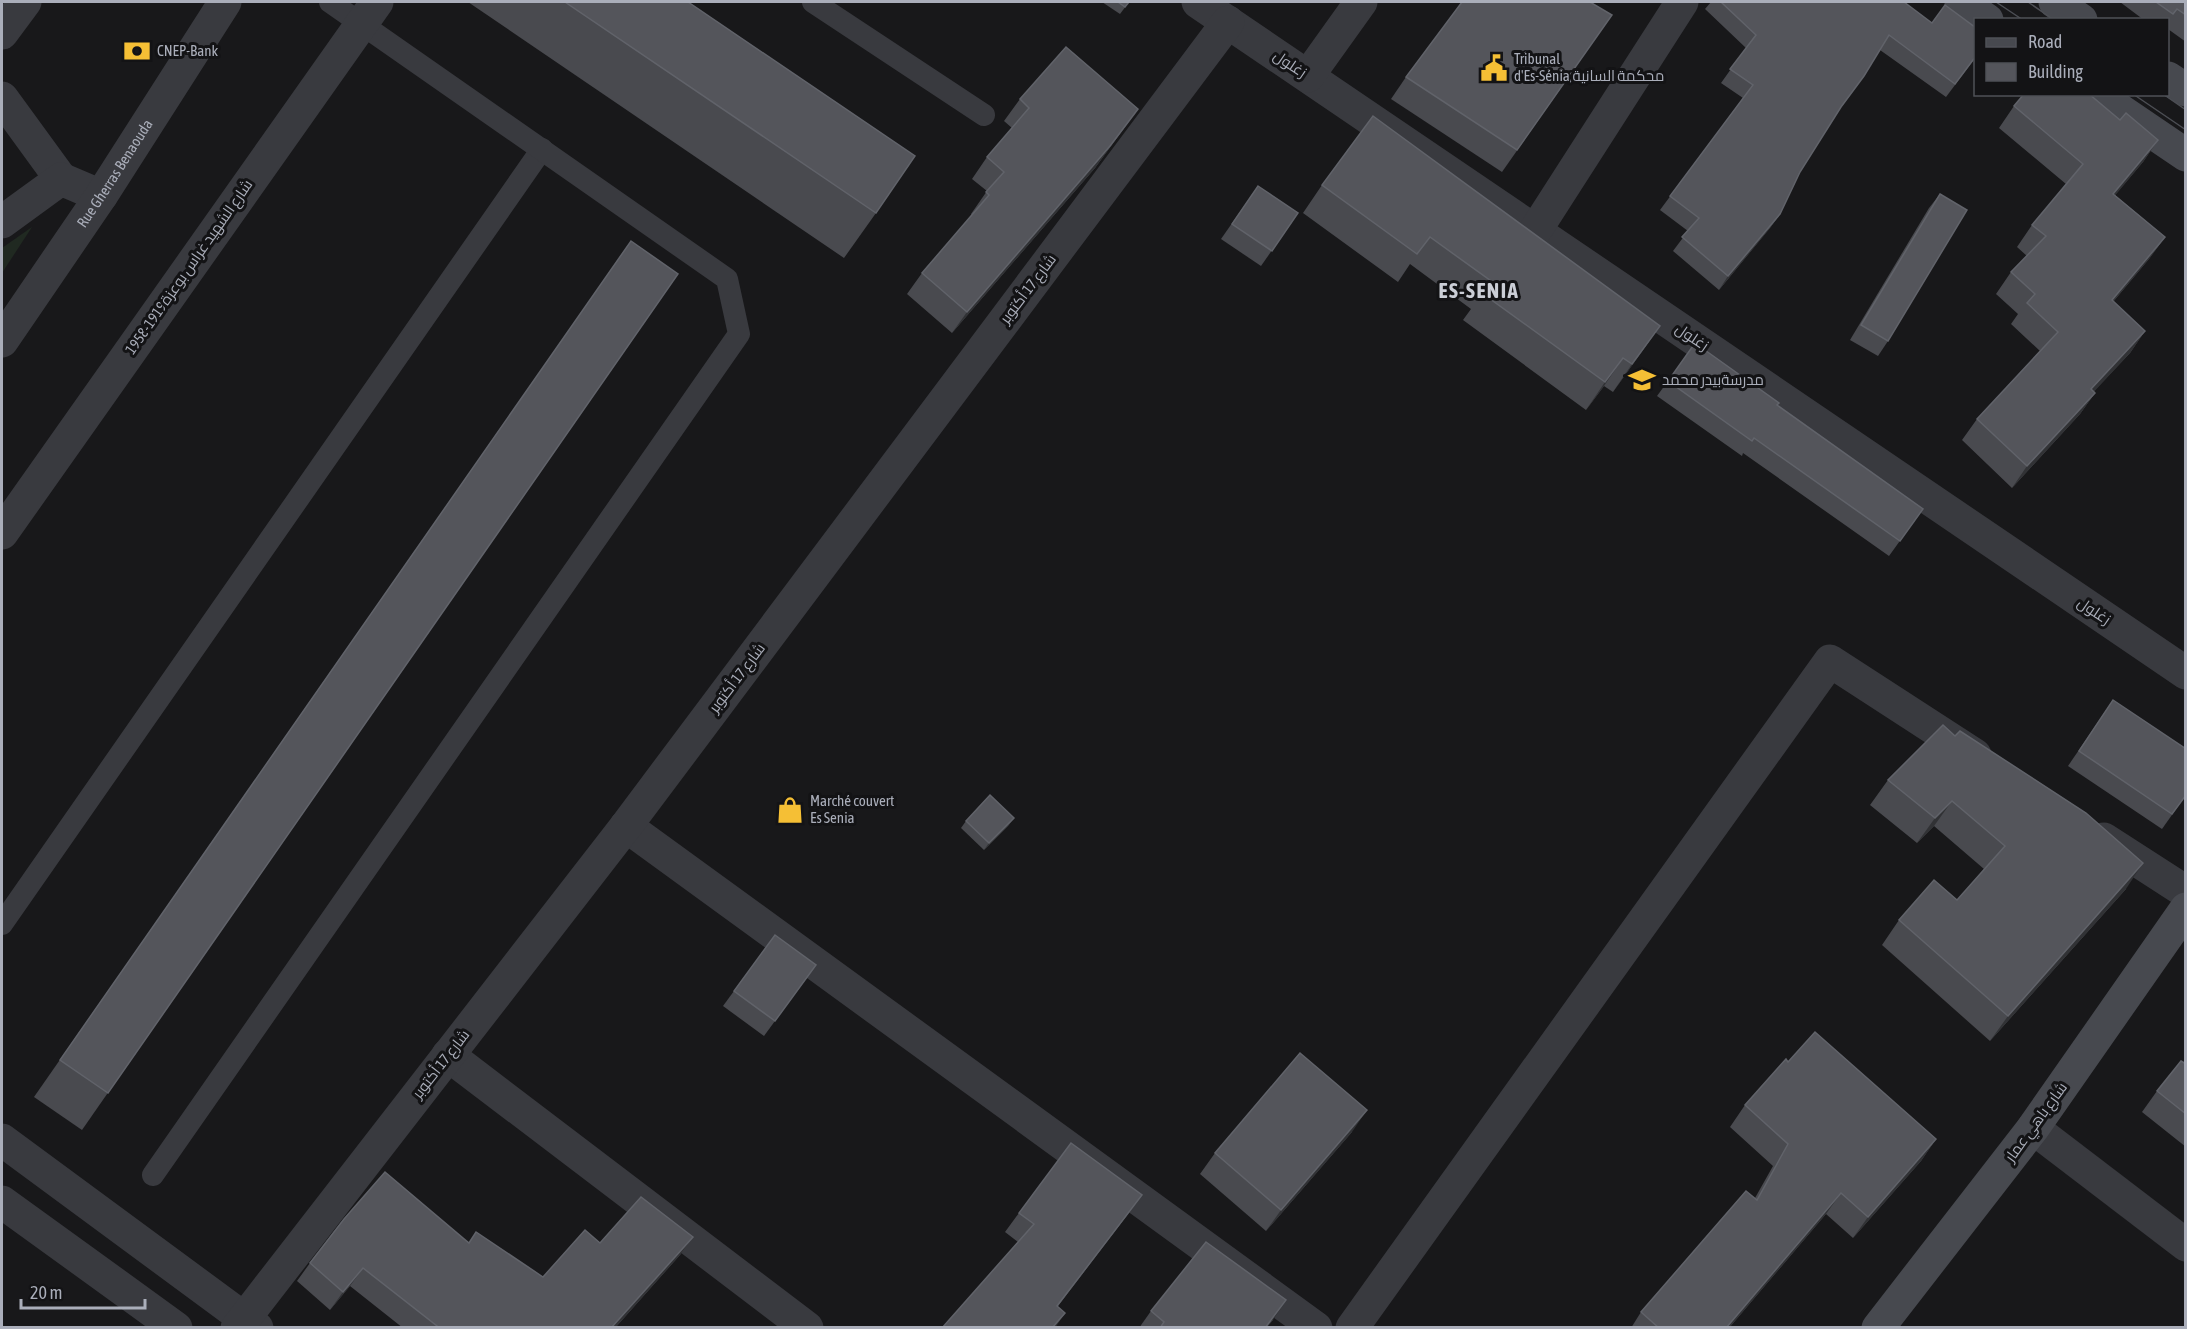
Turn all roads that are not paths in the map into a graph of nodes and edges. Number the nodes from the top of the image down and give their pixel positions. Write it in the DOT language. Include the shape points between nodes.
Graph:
graph roads {
  1 [pos="25,2"];
  2 [pos="225,2"];
  3 [pos="330,2"];
  4 [pos="813,2"];
  5 [pos="1198,2"];
  6 [pos="1361,2"];
  7 [pos="1682,2"];
  8 [pos="1961,2"];
  9 [pos="2055,2"];
  10 [pos="369,12"];
  11 [pos="1984,18"];
  12 [pos="2078,18"];
  13 [pos="1228,22"];
  14 [pos="2,33"];
  15 [pos="1308,76"];
  16 [pos="2169,79"];
  17 [pos="2186,90"];
  18 [pos="2099,96"];
  19 [pos="2,98"];
  20 [pos="984,115"];
  21 [pos="542,149"];
  22 [pos="2186,156"];
  23 [pos="61,179"];
  24 [pos="101,196"];
  25 [pos="2,222"];
  26 [pos="1535,231"];
  27 [pos="2,341"];
  28 [pos="2,533"];
  29 [pos="2186,673"];
  30 [pos="1998,770"];
  31 [pos="2077,822"];
  32 [pos="626,826"];
  33 [pos="2186,892"];
  34 [pos="2186,909"];
  35 [pos="2,924"];
  36 [pos="448,1055"];
  37 [pos="2032,1128"];
  38 [pos="2,1140"];
  39 [pos="153,1175"];
  40 [pos="2,1202"];
  41 [pos="2186,1245"];
  42 [pos="246,1324"];
  43 [pos="176,1328"];
  44 [pos="807,1328"];
  45 [pos="1316,1328"];
  46 [pos="1352,1328"];
  47 [pos="1878,1328"];
  1 -- 14 [label="street"];
  2 -- 24 [label="street, Rue Gherras Benaouda"];
  3 -- 10 [label="lane"];
  4 -- 20 [label="lane"];
  5 -- 13 [label="street, زغلول"];
  6 -- 15 [label="street"];
  7 -- 26 [label="street"];
  8 -- 11 [label="main road"];
  9 -- 12 [label="main road"];
  10 -- 21 [label="lane"];
  10 -- 28 [label="street, شارع الشهيد غراس بوعزة1919-1958"];
  13 -- 15 [label="street, زغلول"];
  13 -- 32 [label="street, شارع 17 أكتوبر"];
  15 -- 26 [label="street, زغلول"];
  16 -- 17 [label="main road"];
  18 -- 22 [label="main road"];
  19 -- 23 [label="street"];
  21 -- 35 [label="lane"];
  21 -- 39 [label="lane" via="727,279 739,334"];
  23 -- 24 [label="street"];
  23 -- 25 [label="street"];
  24 -- 27 [label="street, Rue Gherras Benaouda"];
  26 -- 29 [label="street, زغلول"];
  30 -- 46 [label="street" via="1830,661"];
  31 -- 33 [label="street"];
  32 -- 36 [label="street, شارع 17 أكتوبر"];
  32 -- 45 [label="street"];
  34 -- 37 [label="main road, شارع باهي عمار"];
  36 -- 42 [label="street, شارع 17 أكتوبر"];
  36 -- 44 [label="street"];
  37 -- 41 [label="street"];
  37 -- 47 [label="main road, شارع باهي عمار"];
  38 -- 42 [label="street"];
  40 -- 43 [label="street"];
}
